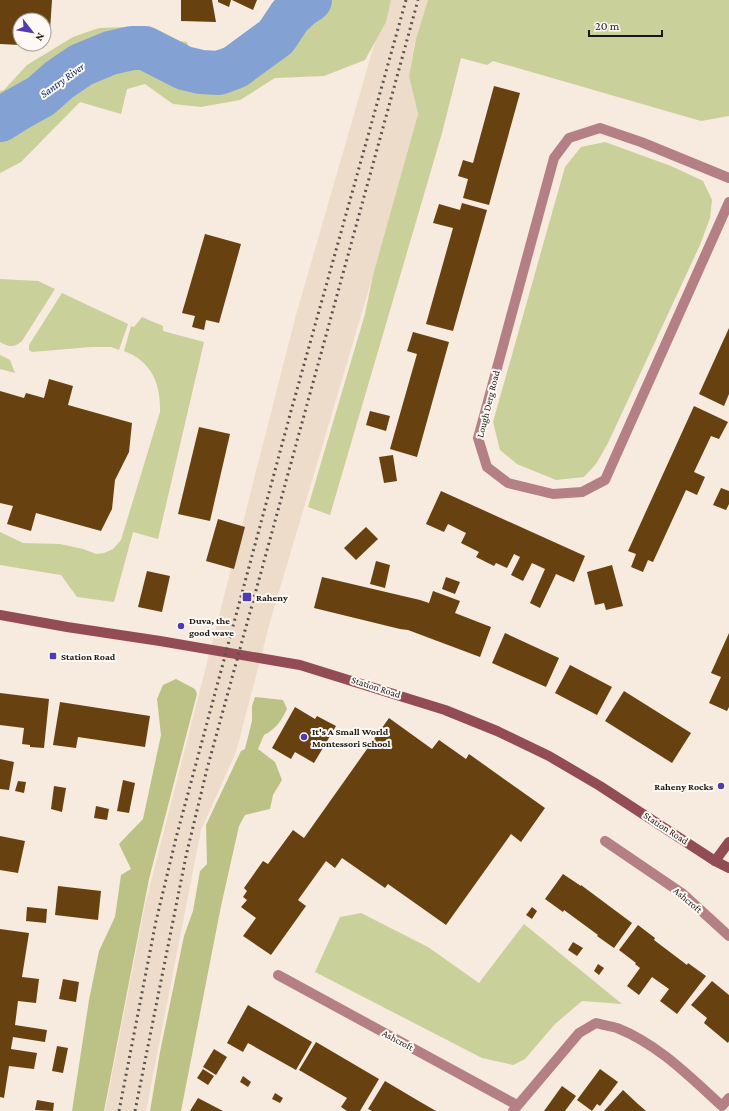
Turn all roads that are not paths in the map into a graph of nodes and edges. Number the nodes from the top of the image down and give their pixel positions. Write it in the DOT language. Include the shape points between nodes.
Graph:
graph roads {
  1 [pos="729,178"];
  2 [pos="729,202"];
  3 [pos="0,616"];
  4 [pos="605,841"];
  5 [pos="729,842"];
  6 [pos="715,861"];
  7 [pos="729,868"];
  8 [pos="729,936"];
  9 [pos="278,976"];
  10 [pos="729,1098"];
  11 [pos="515,1108"];
  12 [pos="724,1108"];
  1 -- 2 [label="street, Lough Derg Road" via="600,128 569,138 554,158 478,438 487,467 508,483 553,494 582,492 605,480"];
  3 -- 6 [label="main road, Station Road" via="300,664 445,710 549,756"];
  4 -- 8 [label="street, Ashcroft" via="683,894"];
  5 -- 6 [label="main road"];
  6 -- 7 [label="main road, Station Road"];
  9 -- 11 [label="street, Ashcroft"];
  10 -- 12 [label="street, Ashcroft"];
  11 -- 12 [label="street, Ashcroft" via="579,1033 596,1023 639,1039 672,1062"];
}
